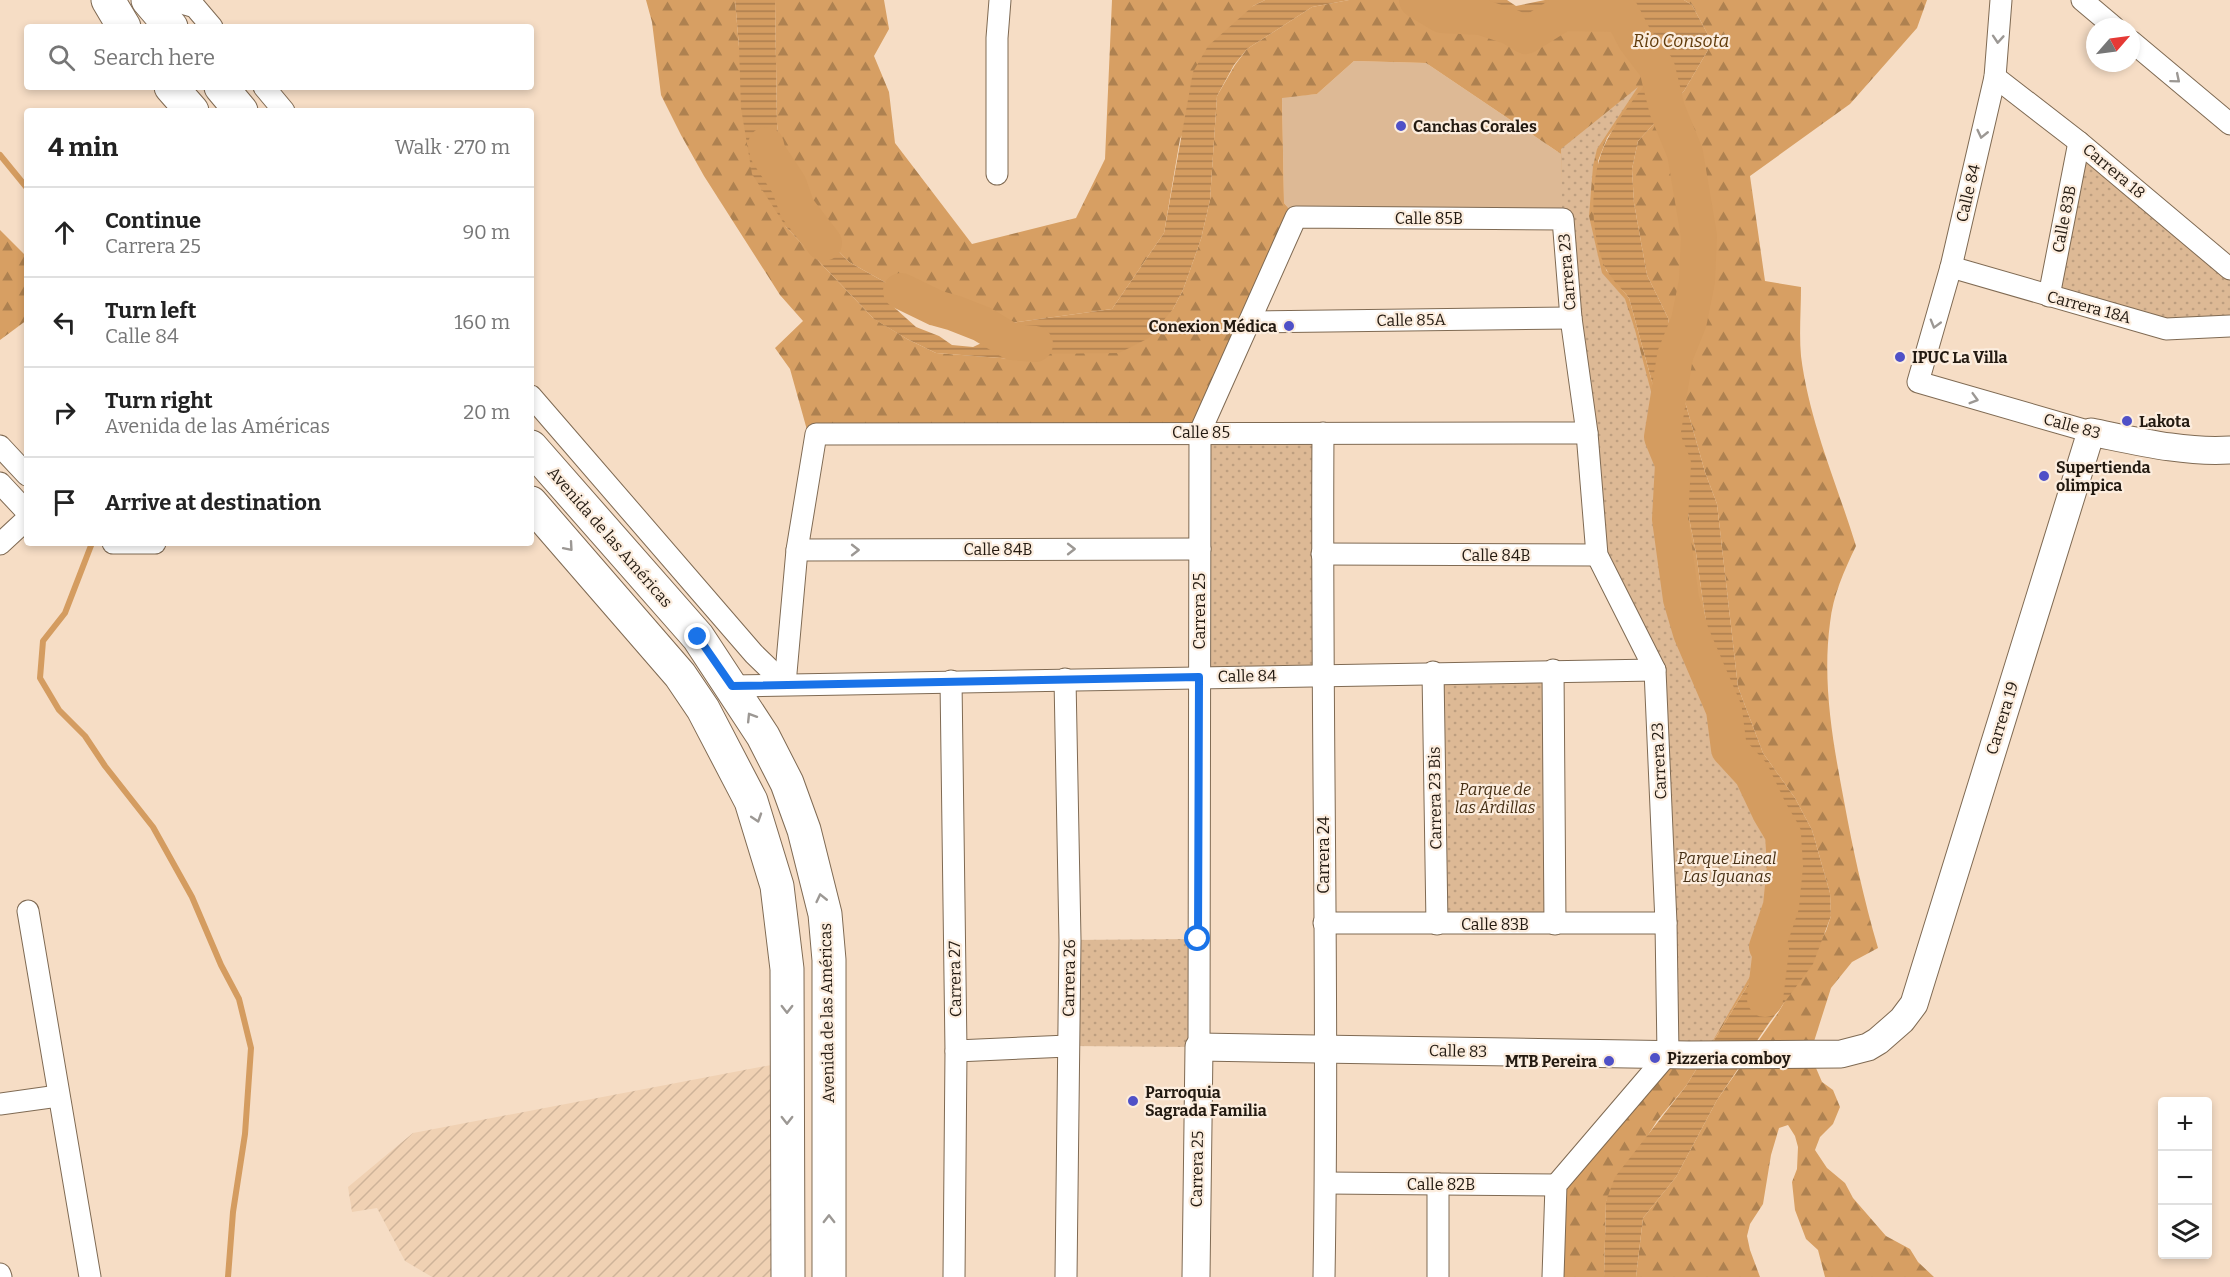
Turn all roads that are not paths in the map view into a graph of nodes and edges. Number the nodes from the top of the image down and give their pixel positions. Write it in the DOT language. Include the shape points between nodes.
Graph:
graph roads {
  1 [pos="108,0"];
  2 [pos="148,0"];
  3 [pos="171,0"];
  4 [pos="1000,0"];
  5 [pos="2001,0"];
  6 [pos="2082,0"];
  7 [pos="2103,18"];
  8 [pos="122,24"];
  9 [pos="168,24"];
  10 [pos="209,24"];
  11 [pos="2140,49"];
  12 [pos="1995,77"];
  13 [pos="174,90"];
  14 [pos="224,90"];
  15 [pos="266,90"];
  16 [pos="189,108"];
  17 [pos="238,108"];
  18 [pos="282,108"];
  19 [pos="2230,124"];
  20 [pos="2079,142"];
  21 [pos="997,174"];
  22 [pos="1296,217"];
  23 [pos="1563,219"];
  24 [pos="1951,267"];
  25 [pos="2230,269"];
  26 [pos="2049,296"];
  27 [pos="1571,318"];
  28 [pos="1250,322"];
  29 [pos="2230,326"];
  30 [pos="1918,382"];
  31 [pos="534,399"];
  32 [pos="1200,432"];
  33 [pos="2091,432"];
  34 [pos="1323,433"];
  35 [pos="1587,433"];
  36 [pos="0,446"];
  37 [pos="534,450"];
  38 [pos="2230,450"];
  39 [pos="24,471"];
  40 [pos="24,474"];
  41 [pos="3,486"];
  42 [pos="534,506"];
  43 [pos="24,509"];
  44 [pos="24,522"];
  45 [pos="0,544"];
  46 [pos="1200,549"];
  47 [pos="797,550"];
  48 [pos="1322,554"];
  49 [pos="1597,555"];
  50 [pos="1553,670"];
  51 [pos="1655,670"];
  52 [pos="1433,672"];
  53 [pos="1322,674"];
  54 [pos="1199,677"];
  55 [pos="1065,679"];
  56 [pos="951,681"];
  57 [pos="784,684"];
  58 [pos="732,686"];
  59 [pos="28,911"];
  60 [pos="1324,923"];
  61 [pos="1666,923"];
  62 [pos="1437,924"];
  63 [pos="1555,924"];
  64 [pos="1914,1004"];
  65 [pos="1068,1046"];
  66 [pos="1199,1047"];
  67 [pos="1324,1049"];
  68 [pos="956,1052"];
  69 [pos="1678,1054"];
  70 [pos="58,1096"];
  71 [pos="0,1104"];
  72 [pos="1326,1183"];
  73 [pos="1438,1184"];
  74 [pos="1556,1185"];
  75 [pos="90,1277"];
  76 [pos="788,1277"];
  77 [pos="829,1277"];
  78 [pos="954,1277"];
  79 [pos="1066,1277"];
  80 [pos="1196,1277"];
  81 [pos="1324,1277"];
  82 [pos="1438,1277"];
  83 [pos="1553,1277"];
  1 -- 8 [label="main road"];
  2 -- 9 [label="main road"];
  3 -- 10 [label="street" via="195,7"];
  4 -- 21 [label="street"];
  5 -- 12 [label="street, Calle 84, one-way"];
  6 -- 7 [label="street"];
  11 -- 19 [label="street, one-way"];
  12 -- 20 [label="street, Carrera 18"];
  12 -- 24 [label="street, Calle 84, one-way"];
  13 -- 16 [label="main road"];
  14 -- 17 [label="main road"];
  15 -- 18 [label="street"];
  20 -- 25 [label="street, Carrera 18"];
  20 -- 26 [label="street, Calle 83B"];
  22 -- 23 [label="street, Calle 85B"];
  22 -- 28 [label="street, Carrera 25"];
  23 -- 27 [label="street, Carrera 23"];
  24 -- 26 [label="street, Carrera 18A"];
  24 -- 30 [label="street, Calle 84, one-way"];
  26 -- 29 [label="street, Carrera 18A" via="2166,328"];
  27 -- 28 [label="street, Calle 85A"];
  27 -- 35 [label="street, Carrera 23"];
  28 -- 32 [label="street, Carrera 25"];
  30 -- 33 [label="street, Calle 83, one-way"];
  31 -- 57 [label="street"];
  32 -- 34 [label="street, Calle 85"];
  32 -- 46 [label="street, Carrera 25"];
  32 -- 47 [label="street, Calle 85" via="816,434"];
  33 -- 38 [label="street, Calle 83" via="2164,446"];
  33 -- 64 [label="street, Carrera 19"];
  34 -- 35 [label="street, Calle 85"];
  34 -- 48 [label="street, Carrera 24"];
  35 -- 49 [label="street, Carrera 23"];
  36 -- 39 [label="street"];
  37 -- 58 [label="main road, Avenida de las Américas" via="698,637"];
  40 -- 41 [label="street"];
  41 -- 43 [label="street"];
  42 -- 76 [label="main road, one-way" via="680,675 704,709 751,801 777,886 787,969"];
  44 -- 45 [label="street"];
  47 -- 46 [label="street, Calle 84B, one-way"];
  46 -- 54 [label="street, Carrera 25"];
  47 -- 57 [label="street"];
  48 -- 49 [label="street, Calle 84B"];
  48 -- 53 [label="street, Carrera 24"];
  49 -- 51 [label="street, Carrera 23"];
  50 -- 51 [label="street, Calle 84"];
  50 -- 52 [label="street, Calle 84"];
  50 -- 63 [label="street"];
  51 -- 61 [label="street, Carrera 23"];
  52 -- 53 [label="street, Calle 84"];
  52 -- 62 [label="street, Carrera 23 Bis"];
  53 -- 54 [label="street, Calle 84"];
  53 -- 60 [label="street, Carrera 24"];
  54 -- 55 [label="street, Calle 84"];
  54 -- 66 [label="street, Carrera 25"];
  55 -- 56 [label="street, Calle 84"];
  55 -- 65 [label="street, Carrera 26"];
  56 -- 57 [label="street, Calle 84"];
  56 -- 68 [label="street, Carrera 27"];
  57 -- 58 [label="street, Calle 84"];
  77 -- 58 [label="main road, Avenida de las Américas, one-way" via="829,960 825,914 804,830 787,783"];
  59 -- 70 [label="street"];
  60 -- 62 [label="street, Calle 83B"];
  60 -- 67 [label="street, Carrera 24"];
  61 -- 63 [label="street, Calle 83B"];
  61 -- 69 [label="street, Carrera 23"];
  62 -- 63 [label="street, Calle 83B"];
  64 -- 69 [label="street, Calle 83" via="1890,1033 1868,1047 1841,1054"];
  65 -- 68 [label="street"];
  65 -- 79 [label="street, Carrera 26"];
  66 -- 67 [label="street, Calle 83"];
  66 -- 80 [label="street, Carrera 25"];
  67 -- 69 [label="street, Calle 83"];
  67 -- 72 [label="street, Carrera 24"];
  68 -- 78 [label="street, Carrera 27"];
  69 -- 74 [label="street"];
  70 -- 71 [label="street"];
  70 -- 75 [label="street"];
  72 -- 73 [label="street, Calle 82B"];
  72 -- 81 [label="street, Carrera 24"];
  73 -- 74 [label="street, Calle 82B"];
  73 -- 82 [label="street"];
  74 -- 83 [label="street"];
}
